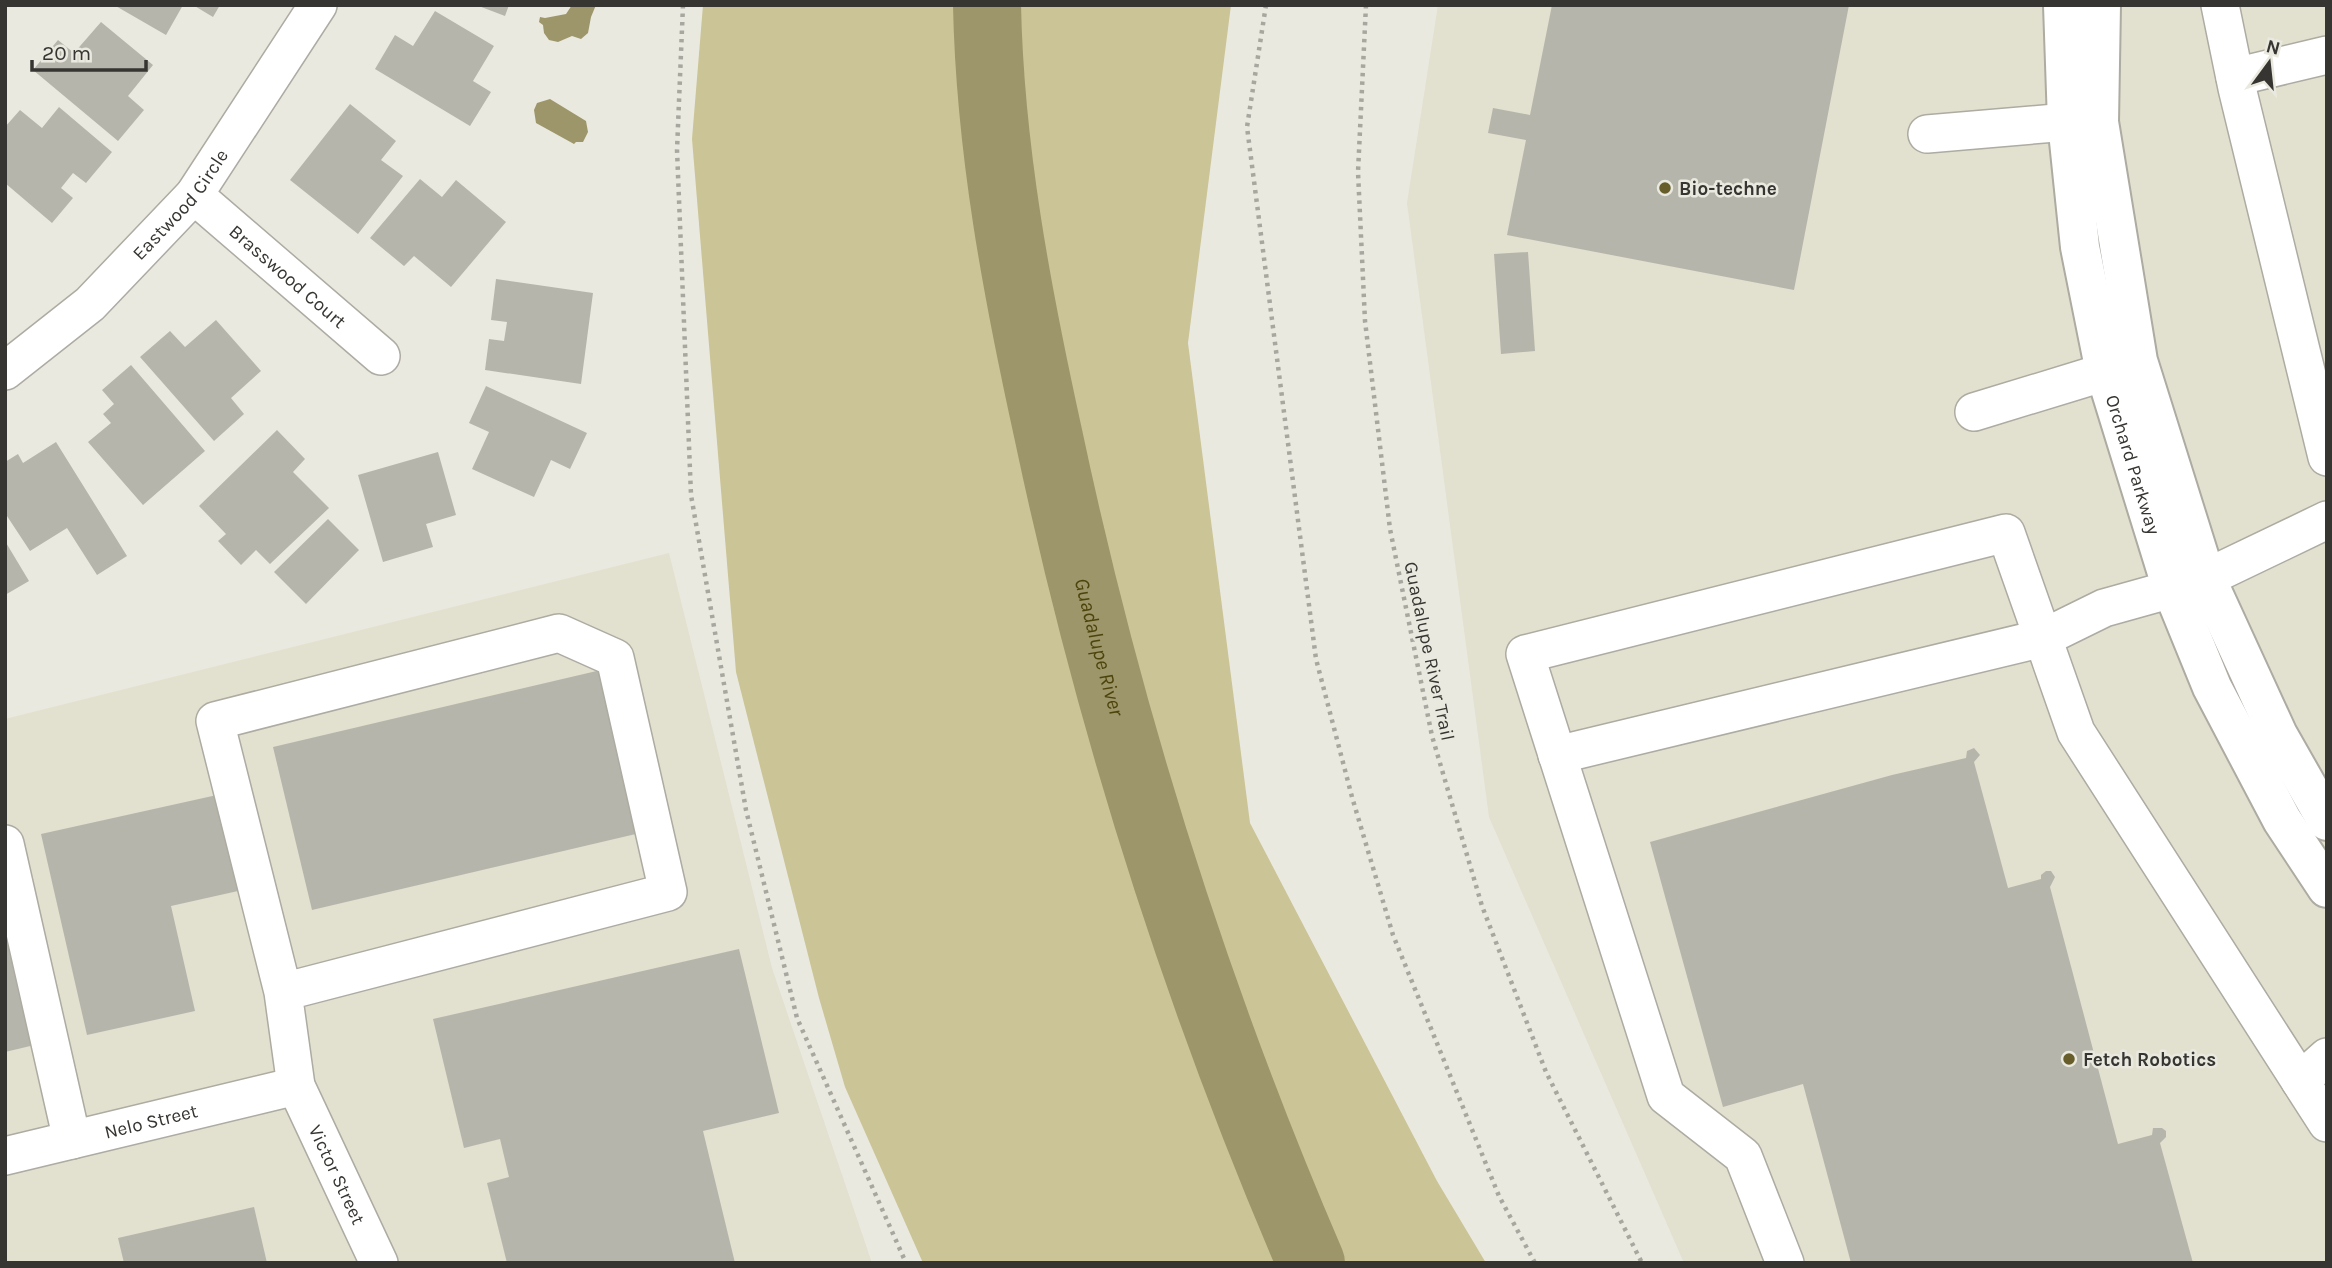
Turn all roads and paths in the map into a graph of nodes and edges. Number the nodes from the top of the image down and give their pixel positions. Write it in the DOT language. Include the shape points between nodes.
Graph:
graph roads {
  1 [pos="318,5"];
  2 [pos="683,5"];
  3 [pos="1266,5"];
  4 [pos="1366,5"];
  5 [pos="2063,5"];
  6 [pos="2101,5"];
  7 [pos="2220,5"];
  8 [pos="2327,55"];
  9 [pos="2235,77"];
  10 [pos="2083,122"];
  11 [pos="1927,134"];
  12 [pos="194,195"];
  13 [pos="381,356"];
  14 [pos="5,371"];
  15 [pos="2105,372"];
  16 [pos="1975,412"];
  17 [pos="2327,457"];
  18 [pos="2327,520"];
  19 [pos="2189,584"];
  20 [pos="2043,638"];
  21 [pos="1557,755"];
  22 [pos="2327,821"];
  23 [pos="5,844"];
  24 [pos="2327,888"];
  25 [pos="283,992"];
  26 [pos="2327,1057"];
  27 [pos="2300,1081"];
  28 [pos="296,1086"];
  29 [pos="2327,1123"];
  30 [pos="72,1140"];
  31 [pos="5,1156"];
  32 [pos="379,1263"];
  33 [pos="906,1263"];
  34 [pos="1535,1263"];
  35 [pos="1642,1263"];
  36 [pos="1785,1263"];
  1 -- 12 [label="street, Eastwood Circle"];
  2 -- 33 [label="path" via="677,150 691,495 746,810 797,1018"];
  3 -- 34 [label="path" via="1247,127 1316,659 1393,935 1499,1196"];
  4 -- 35 [label="path, Guadalupe River Trail" via="1358,172 1365,321 1390,529 1432,736 1482,906 1546,1072"];
  5 -- 10 [label="main road, Orchard Parkway"];
  6 -- 10 [label="main road, Orchard Parkway"];
  7 -- 9 [label="street"];
  8 -- 9 [label="street"];
  9 -- 17 [label="street"];
  10 -- 11 [label="street"];
  10 -- 15 [label="main road, Orchard Parkway" via="2080,247"];
  10 -- 19 [label="main road, Orchard Parkway"];
  12 -- 13 [label="street, Brasswood Court"];
  12 -- 14 [label="street, Eastwood Circle" via="90,303"];
  15 -- 16 [label="street"];
  15 -- 19 [label="main road, Orchard Parkway"];
  18 -- 19 [label="street"];
  19 -- 20 [label="street" via="2104,608"];
  19 -- 22 [label="main road, Orchard Parkway"];
  19 -- 24 [label="main road, Orchard Parkway" via="2212,687 2282,820"];
  20 -- 21 [label="street"];
  20 -- 21 [label="street" via="2006,533 1525,654"];
  20 -- 27 [label="street" via="2076,732"];
  21 -- 36 [label="street" via="1666,1097 1743,1156"];
  23 -- 30 [label="street"];
  25 -- 25 [label="street, Victor Street" via="215,721 559,633 615,658 668,891"];
  25 -- 28 [label="street, Victor Street"];
  26 -- 27 [label="street"];
  27 -- 29 [label="street"];
  28 -- 30 [label="street, Nelo Street"];
  28 -- 32 [label="street, Victor Street"];
  30 -- 31 [label="street, Nelo Street"];
}
